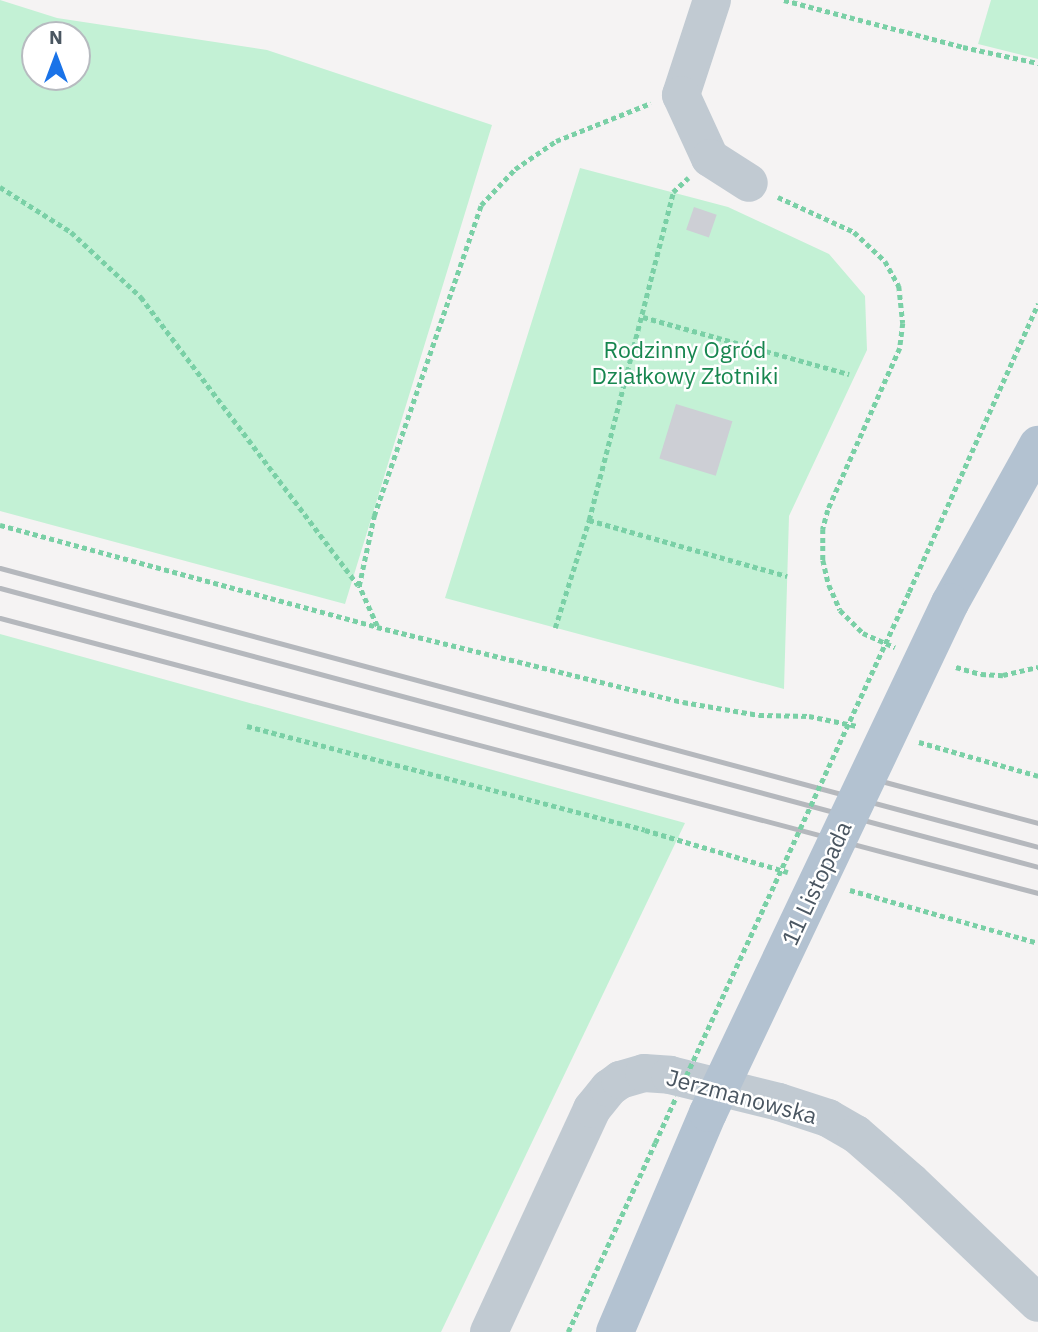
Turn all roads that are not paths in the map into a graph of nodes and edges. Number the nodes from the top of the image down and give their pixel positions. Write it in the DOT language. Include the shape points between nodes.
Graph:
graph roads {
  1 [pos="712,0"];
  2 [pos="749,183"];
  3 [pos="1038,446"];
  4 [pos="1038,1303"];
  5 [pos="489,1332"];
  6 [pos="615,1332"];
  1 -- 2 [label="street" via="681,95 710,158"];
  3 -- 6 [label="main road, 11 Listopada, bridge" via="950,603 691,1153"];
  4 -- 5 [label="street, Jerzmanowska" via="911,1182 856,1135 828,1118 670,1075 645,1073 609,1088 592,1109"];
}
